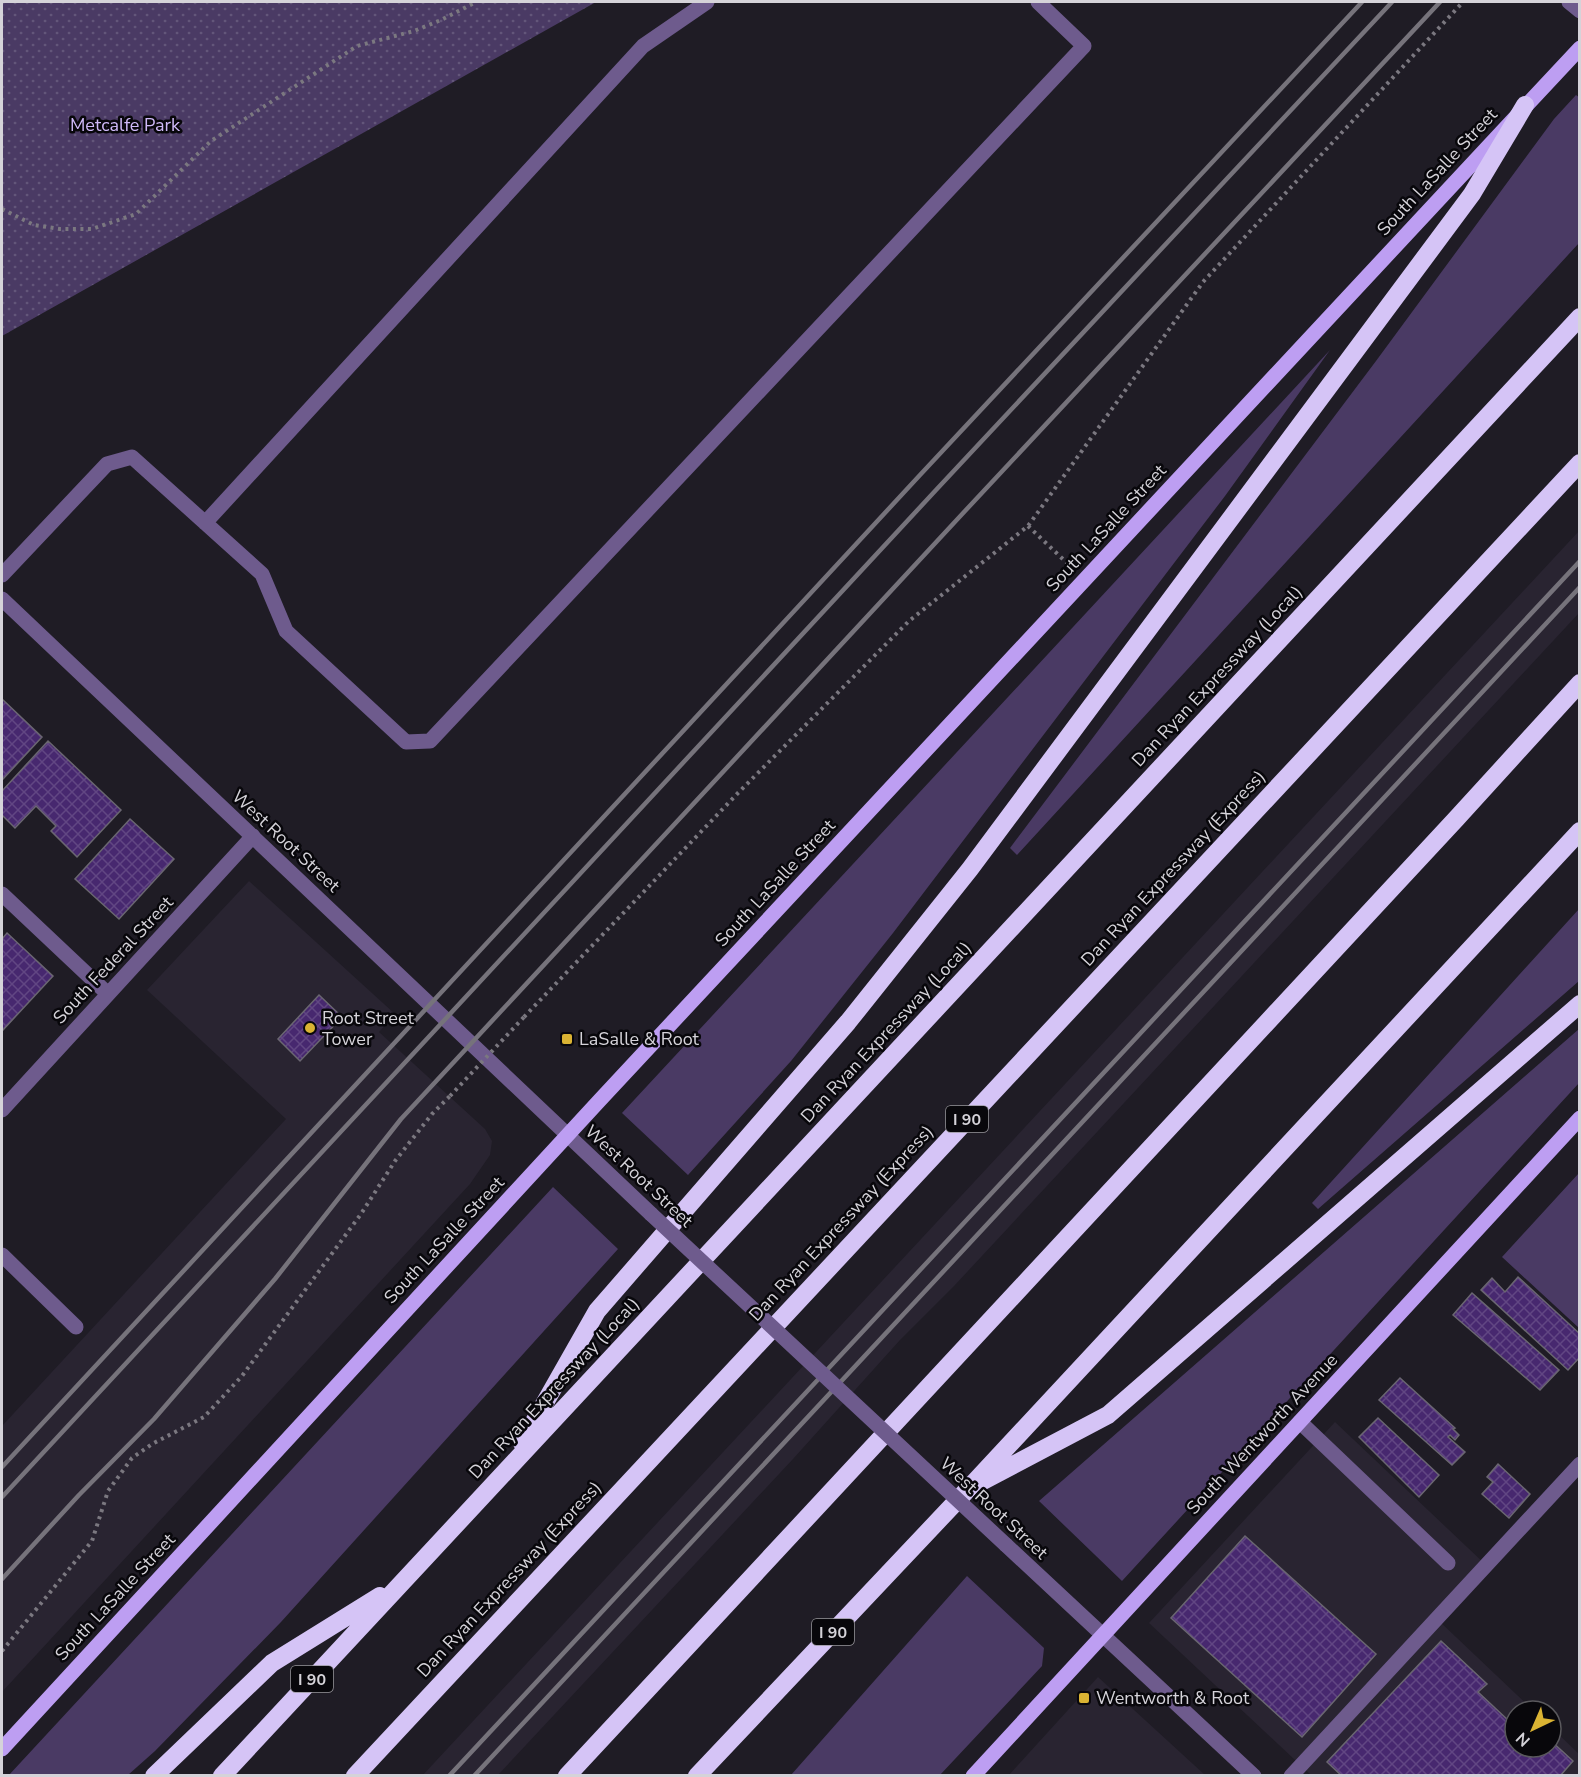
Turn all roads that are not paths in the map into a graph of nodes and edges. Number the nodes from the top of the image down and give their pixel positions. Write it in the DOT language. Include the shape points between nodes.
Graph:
graph roads {
  1 [pos="707,2"];
  2 [pos="1038,2"];
  3 [pos="1569,2"];
  4 [pos="1580,11"];
  5 [pos="1580,48"];
  6 [pos="1525,105"];
  7 [pos="1580,317"];
  8 [pos="1580,463"];
  9 [pos="206,524"];
  10 [pos="2,575"];
  11 [pos="2,599"];
  12 [pos="1580,683"];
  13 [pos="1580,831"];
  14 [pos="253,837"];
  15 [pos="2,894"];
  16 [pos="108,994"];
  17 [pos="1580,1004"];
  18 [pos="2,1110"];
  19 [pos="1580,1118"];
  20 [pos="567,1135"];
  21 [pos="2,1255"];
  22 [pos="76,1327"];
  23 [pos="1300,1422"];
  24 [pos="1580,1464"];
  25 [pos="506,1470"];
  26 [pos="969,1488"];
  27 [pos="1448,1563"];
  28 [pos="402,1582"];
  29 [pos="1103,1636"];
  30 [pos="2,1749"];
  31 [pos="154,1776"];
  32 [pos="222,1776"];
  33 [pos="355,1776"];
  34 [pos="567,1776"];
  35 [pos="697,1776"];
  36 [pos="973,1776"];
  37 [pos="1254,1776"];
  38 [pos="1291,1776"];
  1 -- 9 [label="street" via="643,46"];
  2 -- 9 [label="street" via="1084,45 430,741 406,742 286,631 262,574"];
  3 -- 4 [label="street"];
  5 -- 6 [label="main road, South LaSalle Street"];
  6 -- 20 [label="main road, South LaSalle Street"];
  6 -- 25 [label="highway" via="1472,194 970,869 848,1022 597,1311"];
  7 -- 25 [label="highway, Dan Ryan Expressway (Local) / I 90"];
  8 -- 33 [label="highway, Dan Ryan Expressway (Express) / I 90"];
  9 -- 10 [label="street" via="132,457 106,464"];
  11 -- 14 [label="street, West Root Street"];
  12 -- 34 [label="highway"];
  13 -- 26 [label="highway, I 90"];
  14 -- 16 [label="street, South Federal Street"];
  14 -- 20 [label="street, West Root Street"];
  15 -- 16 [label="street"];
  16 -- 18 [label="street, South Federal Street"];
  17 -- 26 [label="highway" via="1108,1415"];
  19 -- 23 [label="main road, South Wentworth Avenue"];
  20 -- 29 [label="street, West Root Street, bridge"];
  20 -- 30 [label="main road, South LaSalle Street"];
  21 -- 22 [label="street"];
  23 -- 27 [label="street"];
  23 -- 29 [label="main road, South Wentworth Avenue"];
  24 -- 38 [label="street"];
  25 -- 28 [label="highway, Dan Ryan Expressway (Local) / I 90"];
  26 -- 35 [label="highway, I 90"];
  28 -- 31 [label="highway" via="272,1663"];
  28 -- 32 [label="highway, Dan Ryan Expressway (Local) / I 90"];
  29 -- 36 [label="main road, South Wentworth Avenue"];
  29 -- 37 [label="street, West Root Street"];
}
